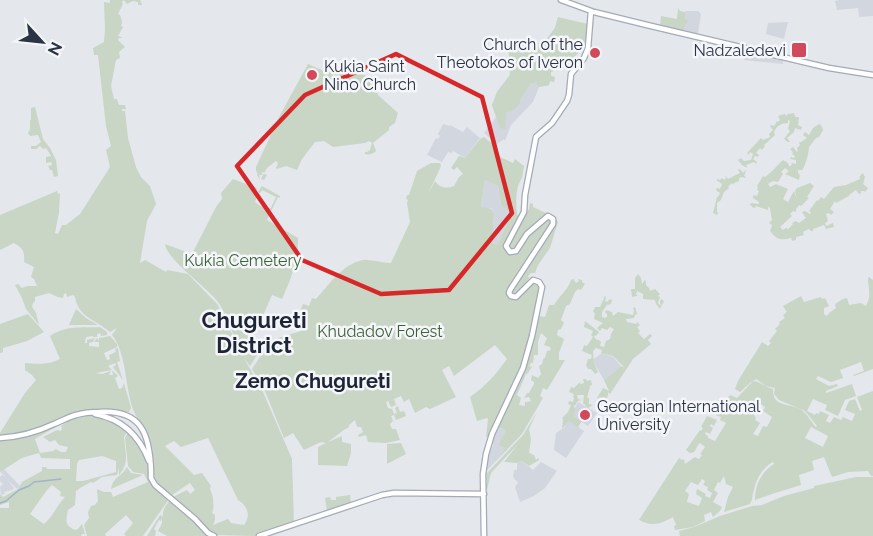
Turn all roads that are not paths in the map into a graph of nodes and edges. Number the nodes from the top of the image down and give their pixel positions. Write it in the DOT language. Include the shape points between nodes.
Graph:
graph roads {
  1 [pos="561,0"];
  2 [pos="591,11"];
  3 [pos="873,75"];
  4 [pos="117,412"];
  5 [pos="89,413"];
  6 [pos="115,420"];
  7 [pos="146,436"];
  8 [pos="0,438"];
  9 [pos="139,442"];
  10 [pos="151,472"];
  11 [pos="484,494"];
  12 [pos="214,536"];
  13 [pos="259,536"];
  14 [pos="484,536"];
  1 -- 2 [label="main road"];
  2 -- 3 [label="main road"];
  2 -- 11 [label="main road" via="588,48 571,74 567,101 536,137 522,216 506,246 510,252 516,251 544,218 553,219 510,290 509,294 516,297 533,280 542,287 523,368 489,440"];
  4 -- 5 [label="main road"];
  4 -- 6 [label="main road" via="112,417"];
  4 -- 7 [label="main road" via="133,419"];
  5 -- 6 [label="main road"];
  5 -- 8 [label="main road" via="21,436"];
  6 -- 9 [label="main road"];
  7 -- 9 [label="main road" via="144,442"];
  7 -- 10 [label="main road"];
  9 -- 10 [label="main road"];
  10 -- 12 [label="main road" via="155,485"];
  11 -- 13 [label="main road" via="382,495"];
  11 -- 14 [label="main road"];
}
